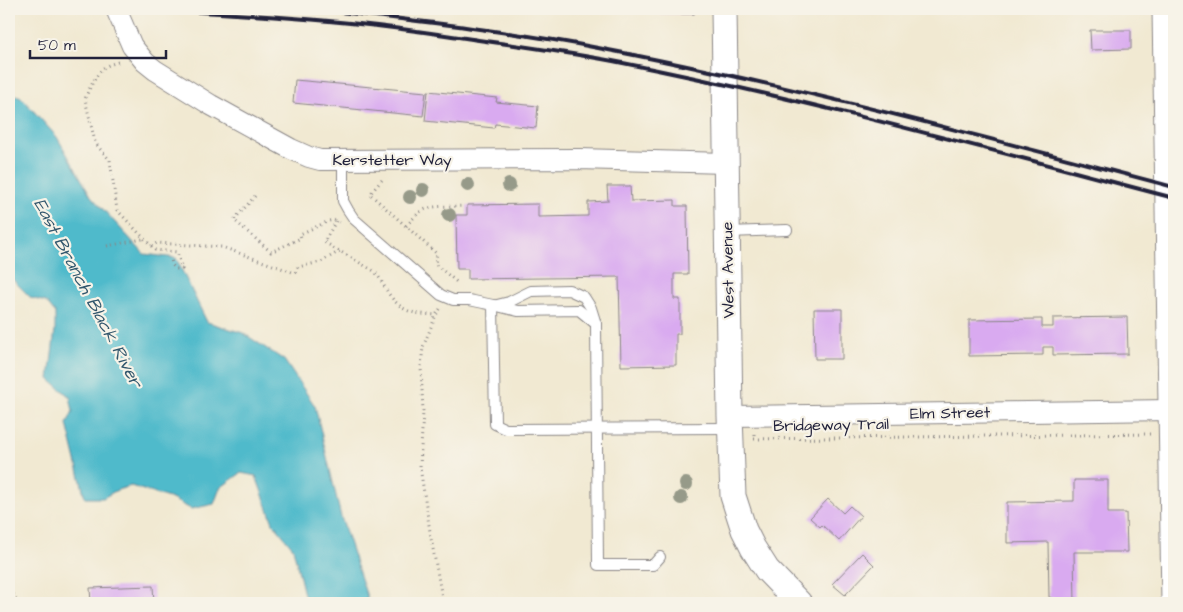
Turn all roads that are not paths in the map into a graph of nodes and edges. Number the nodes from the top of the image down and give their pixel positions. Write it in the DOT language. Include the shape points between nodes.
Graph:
graph roads {
  1 [pos="116,9"];
  2 [pos="724,9"];
  3 [pos="1165,9"];
  4 [pos="1171,148"];
  5 [pos="343,160"];
  6 [pos="726,163"];
  7 [pos="788,230"];
  8 [pos="727,232"];
  9 [pos="493,305"];
  10 [pos="596,324"];
  11 [pos="730,422"];
  12 [pos="1172,423"];
  13 [pos="596,428"];
  14 [pos="660,557"];
  15 [pos="799,603"];
  16 [pos="1174,603"];
  1 -- 5 [label="street, Kerstetter Way" via="132,46 160,74 309,157"];
  2 -- 6 [label="street, West Avenue"];
  3 -- 4 [label="street"];
  4 -- 12 [label="street"];
  5 -- 6 [label="street, Kerstetter Way" via="579,159"];
  5 -- 9 [label="lane" via="343,201 354,219 441,294 453,300"];
  6 -- 8 [label="street, West Avenue"];
  7 -- 8 [label="lane"];
  8 -- 11 [label="street, West Avenue"];
  9 -- 10 [label="lane" via="518,311 579,310"];
  9 -- 10 [label="lane" via="509,302 531,291 569,290 584,297 592,308"];
  9 -- 13 [label="lane" via="495,424 506,429"];
  10 -- 13 [label="lane"];
  11 -- 12 [label="street, Elm Street" via="754,415"];
  11 -- 13 [label="lane"];
  11 -- 15 [label="street, West Avenue" via="734,496 744,530 768,570"];
  12 -- 16 [label="street"];
  13 -- 14 [label="lane" via="598,566 653,565"];
}
